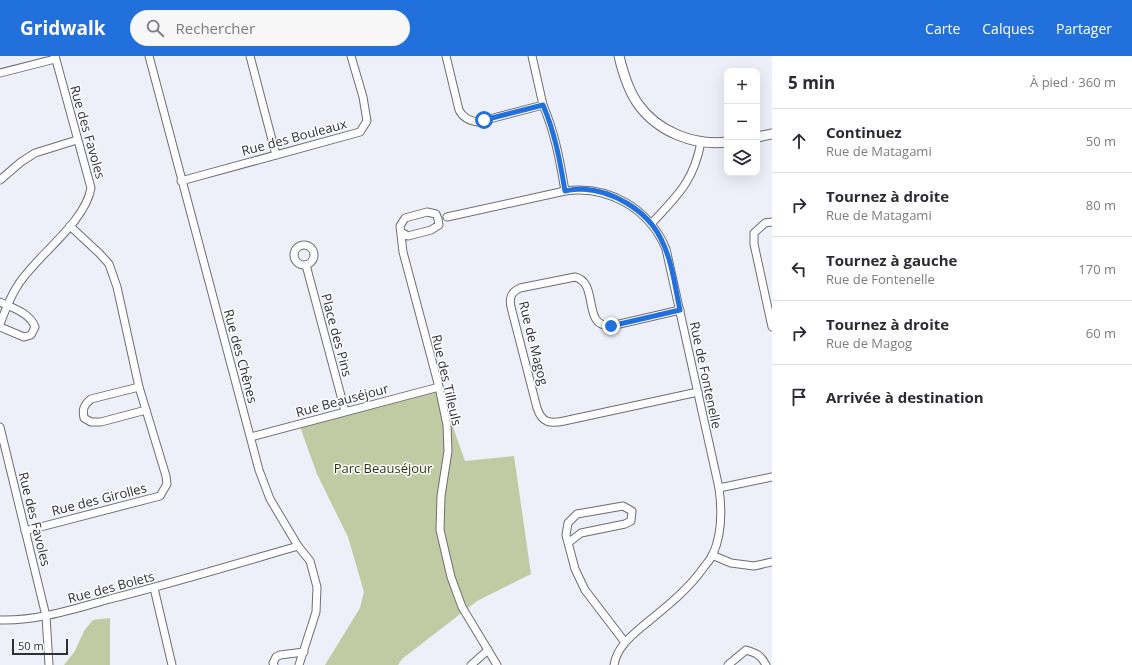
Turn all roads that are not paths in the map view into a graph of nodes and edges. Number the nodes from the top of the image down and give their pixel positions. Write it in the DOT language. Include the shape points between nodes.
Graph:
graph roads {
  1 [pos="149,56"];
  2 [pos="250,56"];
  3 [pos="351,56"];
  4 [pos="446,56"];
  5 [pos="532,56"];
  6 [pos="619,56"];
  7 [pos="55,57"];
  8 [pos="0,74"];
  9 [pos="543,105"];
  10 [pos="772,134"];
  11 [pos="760,136"];
  12 [pos="77,140"];
  13 [pos="701,142"];
  14 [pos="724,142"];
  15 [pos="276,156"];
  16 [pos="0,180"];
  17 [pos="181,181"];
  18 [pos="565,191"];
  19 [pos="447,218"];
  20 [pos="772,222"];
  21 [pos="652,223"];
  22 [pos="70,226"];
  23 [pos="401,232"];
  24 [pos="306,265"];
  25 [pos="0,302"];
  26 [pos="8,306"];
  27 [pos="680,310"];
  28 [pos="0,325"];
  29 [pos="772,328"];
  30 [pos="140,387"];
  31 [pos="440,387"];
  32 [pos="698,392"];
  33 [pos="146,410"];
  34 [pos="345,411"];
  35 [pos="0,426"];
  36 [pos="251,436"];
  37 [pos="772,477"];
  38 [pos="719,488"];
  39 [pos="26,531"];
  40 [pos="568,543"];
  41 [pos="298,546"];
  42 [pos="712,555"];
  43 [pos="772,562"];
  44 [pos="154,588"];
  45 [pos="46,616"];
  46 [pos="0,620"];
  47 [pos="624,641"];
  48 [pos="488,650"];
  49 [pos="304,652"];
  50 [pos="49,665"];
  51 [pos="172,665"];
  52 [pos="274,665"];
  53 [pos="299,665"];
  54 [pos="471,665"];
  55 [pos="498,665"];
  56 [pos="614,665"];
  57 [pos="728,665"];
  58 [pos="766,665"];
  1 -- 17 [label="street, Rue des Chênes"];
  2 -- 15 [label="street"];
  3 -- 15 [label="street, Rue des Bouleaux" via="363,97 367,122 360,132"];
  4 -- 9 [label="street" via="459,110 467,120 478,122"];
  5 -- 9 [label="street"];
  6 -- 13 [label="street" via="632,94 647,115 673,133"];
  7 -- 8 [label="street"];
  7 -- 12 [label="street, Rue des Favoles"];
  9 -- 18 [label="street" via="557,145"];
  10 -- 11 [label="street"];
  12 -- 16 [label="street" via="35,153"];
  12 -- 22 [label="street, Rue des Favoles" via="91,188 86,205"];
  13 -- 14 [label="street"];
  13 -- 21 [label="street" via="695,166 684,188"];
  15 -- 17 [label="street, Rue des Bouleaux"];
  17 -- 36 [label="street, Rue des Chênes"];
  18 -- 19 [label="street, Rue de Fontenelle"];
  18 -- 21 [label="street, Rue de Fontenelle" via="580,189 608,195 634,208"];
  20 -- 29 [label="street" via="765,223 754,233 754,244"];
  21 -- 27 [label="street, Rue de Fontenelle" via="666,249"];
  22 -- 26 [label="street, Rue des Favoles" via="18,284"];
  22 -- 30 [label="street, Rue des Girolles" via="109,264 117,287"];
  23 -- 23 [label="street" via="400,226 405,218 427,212 436,214 439,225 431,230 408,236"];
  23 -- 31 [label="street, Rue des Tilleuls" via="403,252"];
  24 -- 34 [label="street, Place des Pins"];
  25 -- 26 [label="street, Rue des Favoles"];
  26 -- 28 [label="street, Rue des Favoles"];
  26 -- 28 [label="street, Rue des Favoles" via="24,314 33,321 35,327 31,335 24,337"];
  27 -- 32 [label="street, Rue de Fontenelle"];
  27 -- 32 [label="street, Rue de Magog" via="604,326 595,318 586,284 575,277 520,288 513,292 510,298 537,408 541,417 548,422 564,421"];
  30 -- 33 [label="street, Rue des Girolles"];
  30 -- 33 [label="street" via="91,399 82,410 84,418 91,422 100,422"];
  31 -- 34 [label="street, Rue Beauséjour"];
  31 -- 48 [label="street, Rue des Tilleuls" via="447,425 448,451 441,496 440,530 451,577 462,607"];
  32 -- 38 [label="street, Rue de Fontenelle"];
  33 -- 39 [label="street, Rue des Girolles" via="166,476 167,484 160,496"];
  34 -- 36 [label="street, Rue Beauséjour"];
  35 -- 39 [label="street, Rue des Favoles"];
  36 -- 41 [label="street, Rue des Chênes" via="259,470 270,499"];
  37 -- 38 [label="street"];
  38 -- 42 [label="street, Rue de Fontenelle" via="722,508 718,539"];
  39 -- 45 [label="street, Rue des Favoles"];
  40 -- 40 [label="street" via="581,533 632,521 632,511 622,506 577,514 568,523"];
  40 -- 47 [label="street" via="575,569 585,590"];
  41 -- 44 [label="street, Rue des Bolets"];
  41 -- 49 [label="street, Rue des Chênes" via="310,561 317,587 316,612"];
  42 -- 43 [label="street" via="731,563 754,566"];
  42 -- 47 [label="street, Rue de Fontenelle" via="697,577 672,602"];
  44 -- 45 [label="street, Rue des Bolets"];
  44 -- 51 [label="street"];
  45 -- 46 [label="street, Rue des Bolets" via="19,621"];
  45 -- 50 [label="street, Rue des Favoles"];
  47 -- 56 [label="street, Rue de Fontenelle"];
  48 -- 54 [label="street"];
  48 -- 55 [label="street, Rue des Tilleuls"];
  49 -- 52 [label="street" via="280,655 276,657"];
  49 -- 53 [label="street, Rue des Chênes"];
  57 -- 58 [label="street" via="746,650 763,658"];
}
